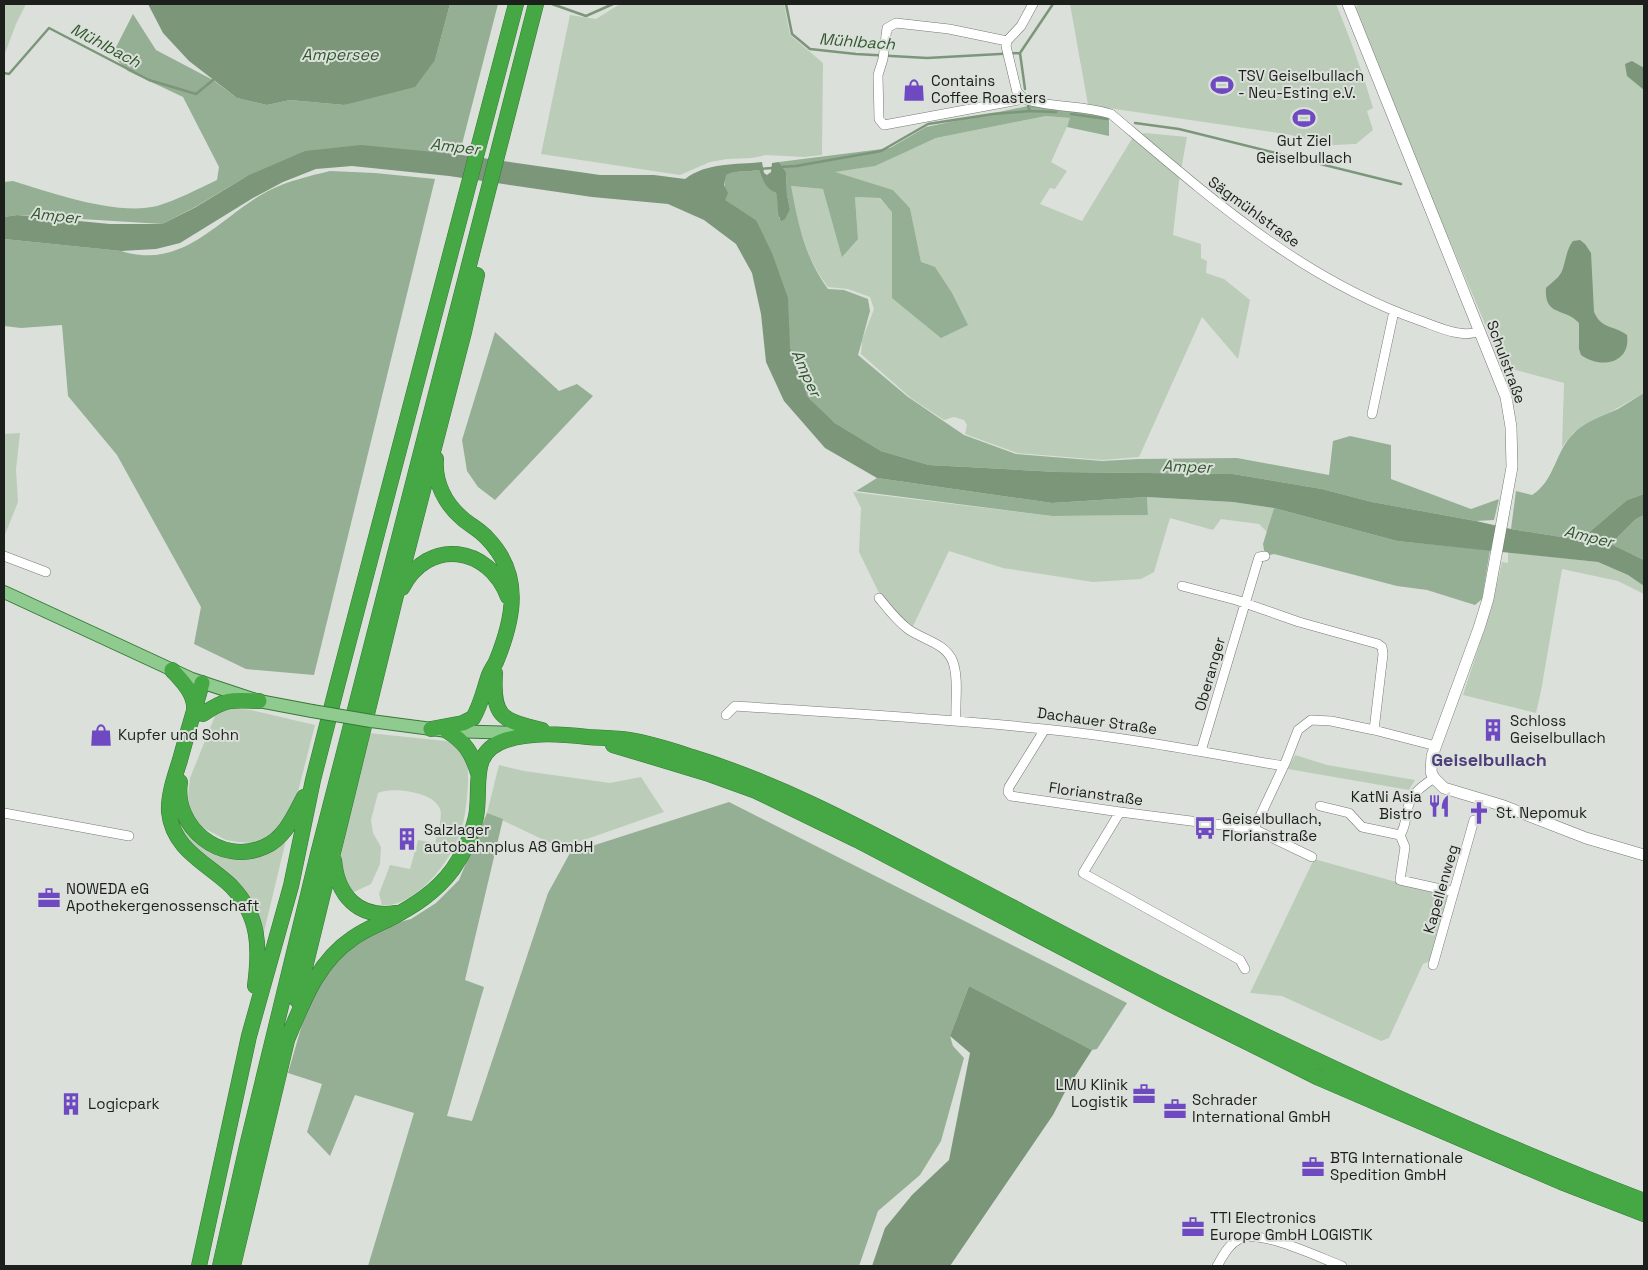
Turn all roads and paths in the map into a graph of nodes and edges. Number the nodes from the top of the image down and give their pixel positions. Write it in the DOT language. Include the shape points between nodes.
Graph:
graph roads {
  1 [pos="516,4"];
  2 [pos="536,4"];
  3 [pos="1033,4"];
  4 [pos="1350,7"];
  5 [pos="1006,43"];
  6 [pos="1024,99"];
  7 [pos="491,197"];
  8 [pos="1394,311"];
  9 [pos="1480,331"];
  10 [pos="1372,414"];
  11 [pos="437,437"];
  12 [pos="4,556"];
  13 [pos="1265,556"];
  14 [pos="46,572"];
  15 [pos="1182,586"];
  16 [pos="4,592"];
  17 [pos="879,598"];
  18 [pos="1244,604"];
  19 [pos="393,607"];
  20 [pos="510,616"];
  21 [pos="172,670"];
  22 [pos="492,676"];
  23 [pos="207,684"];
  24 [pos="259,700"];
  25 [pos="198,714"];
  26 [pos="726,714"];
  27 [pos="956,720"];
  28 [pos="430,729"];
  29 [pos="1045,729"];
  30 [pos="1374,730"];
  31 [pos="447,731"];
  32 [pos="536,734"];
  33 [pos="561,734"];
  34 [pos="590,737"];
  35 [pos="1436,746"];
  36 [pos="1201,751"];
  37 [pos="1283,766"];
  38 [pos="478,773"];
  39 [pos="1434,778"];
  40 [pos="313,780"];
  41 [pos="1320,806"];
  42 [pos="1120,812"];
  43 [pos="4,813"];
  44 [pos="1474,820"];
  45 [pos="1254,829"];
  46 [pos="1400,835"];
  47 [pos="128,836"];
  48 [pos="335,848"];
  49 [pos="1644,855"];
  50 [pos="1312,857"];
  51 [pos="1454,892"];
  52 [pos="402,912"];
  53 [pos="1433,966"];
  54 [pos="1245,969"];
  55 [pos="249,1036"];
  56 [pos="287,1040"];
  57 [pos="1644,1201"];
  58 [pos="1644,1214"];
  59 [pos="199,1266"];
  60 [pos="220,1266"];
  61 [pos="233,1266"];
  62 [pos="1218,1266"];
  63 [pos="1342,1266"];
  1 -- 40 [label="highway"];
  2 -- 7 [label="highway" via="502,138"];
  3 -- 5 [label="street" via="1021,26"];
  4 -- 9 [label="street, Schulstraße"];
  5 -- 6 [label="street" via="1017,92"];
  5 -- 6 [label="street, Sägmühlstraße" via="948,29 896,23 887,28 878,76 878,119 884,125"];
  6 -- 8 [label="street, Sägmühlstraße" via="1094,108 1111,114 1224,208 1286,254 1342,287"];
  7 -- 11 [label="highway" via="464,332"];
  7 -- 60 [label="highway" via="314,872"];
  8 -- 9 [label="street, Sägmühlstraße" via="1462,333"];
  8 -- 10 [label="street"];
  9 -- 35 [label="street, Schulstraße" via="1506,397 1512,467 1488,600"];
  11 -- 19 [label="highway"];
  11 -- 20 [label="highway" via="436,464 443,495 457,513 486,537 504,564 512,589"];
  12 -- 14 [label="street"];
  13 -- 18 [label="street, Oberanger" via="1259,557"];
  15 -- 18 [label="street"];
  16 -- 21 [label="main road"];
  17 -- 27 [label="street" via="908,629 944,648 955,672"];
  18 -- 30 [label="street" via="1382,647"];
  18 -- 36 [label="street, Oberanger"];
  19 -- 20 [label="highway" via="413,570 432,558 456,554 480,561 496,575 508,596"];
  19 -- 48 [label="highway"];
  20 -- 22 [label="highway"];
  21 -- 23 [label="main road"];
  21 -- 25 [label="highway" via="192,697"];
  22 -- 28 [label="highway" via="473,718"];
  22 -- 33 [label="highway" via="496,704 506,718"];
  23 -- 24 [label="main road"];
  23 -- 25 [label="highway"];
  24 -- 25 [label="highway" via="221,702"];
  24 -- 28 [label="main road, bridge"];
  25 -- 40 [label="highway" via="179,792 180,805 188,822 204,841 236,851 264,848 288,828"];
  25 -- 55 [label="highway" via="169,800 170,818 180,843 231,887 252,919 259,957"];
  26 -- 27 [label="street, Dachauer Straße" via="734,706"];
  27 -- 29 [label="street, Dachauer Straße"];
  28 -- 31 [label="main road"];
  29 -- 36 [label="street, Dachauer Straße"];
  29 -- 42 [label="street, Florianstraße" via="1009,787 1011,796"];
  30 -- 35 [label="street"];
  30 -- 37 [label="street" via="1311,720 1298,730"];
  31 -- 32 [label="main road"];
  31 -- 38 [label="highway" via="467,747"];
  32 -- 33 [label="highway"];
  32 -- 38 [label="highway" via="493,746 483,757"];
  33 -- 34 [label="highway"];
  34 -- 57 [label="highway" via="662,747 758,780 861,828 1171,990 1325,1064"];
  34 -- 58 [label="highway" via="756,791 1319,1078 1560,1182"];
  35 -- 39 [label="street, Schulstraße" via="1431,765"];
  36 -- 37 [label="street, Dachauer Straße"];
  37 -- 45 [label="street"];
  38 -- 52 [label="highway" via="478,803 464,851 439,885"];
  39 -- 46 [label="street" via="1412,798 1405,828"];
  39 -- 49 [label="street" via="1444,788"];
  40 -- 55 [label="highway" via="291,886"];
  41 -- 46 [label="street" via="1349,812 1362,827"];
  42 -- 45 [label="street, Florianstraße"];
  42 -- 54 [label="street" via="1083,873 1240,960"];
  43 -- 47 [label="street"];
  44 -- 51 [label="street, Kapellenweg"];
  45 -- 50 [label="street, Florianstraße"];
  46 -- 51 [label="street" via="1405,847 1400,880"];
  48 -- 52 [label="highway" via="335,874 339,886 352,903 371,912"];
  48 -- 56 [label="highway"];
  51 -- 53 [label="street, Kapellenweg"];
  52 -- 56 [label="highway" via="354,936 328,960 309,989"];
  55 -- 59 [label="highway"];
  56 -- 61 [label="highway"];
  62 -- 63 [label="street" via="1225,1252 1238,1239 1256,1236"];
}
